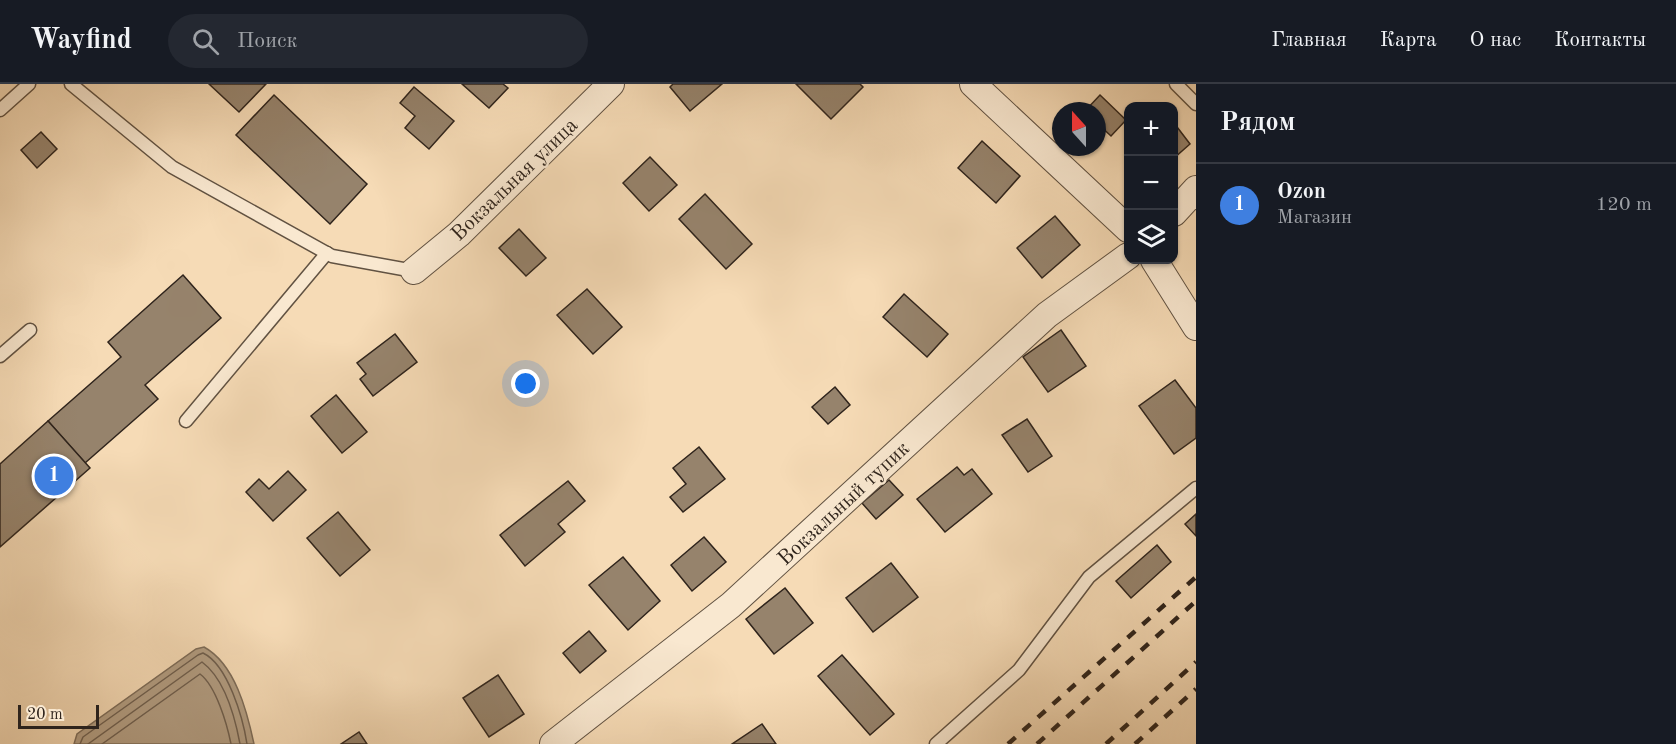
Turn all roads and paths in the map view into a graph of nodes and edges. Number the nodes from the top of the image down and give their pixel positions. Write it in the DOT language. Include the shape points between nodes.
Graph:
graph roads {
  1 [pos="29,84"];
  2 [pos="71,84"];
  3 [pos="611,84"];
  4 [pos="973,84"];
  5 [pos="1176,84"];
  6 [pos="1196,104"];
  7 [pos="0,110"];
  8 [pos="1196,189"];
  9 [pos="1176,210"];
  10 [pos="1124,225"];
  11 [pos="327,253"];
  12 [pos="1124,259"];
  13 [pos="1157,264"];
  14 [pos="414,272"];
  15 [pos="1196,327"];
  16 [pos="30,330"];
  17 [pos="0,356"];
  18 [pos="186,421"];
  19 [pos="1196,488"];
  20 [pos="553,744"];
  21 [pos="936,744"];
  1 -- 7 [label="lane"];
  2 -- 11 [label="lane" via="172,167"];
  3 -- 14 [label="street, Вокзальная улица" via="459,234"];
  4 -- 10 [label="street"];
  5 -- 6 [label="lane"];
  8 -- 9 [label="street"];
  11 -- 14 [label="lane"];
  11 -- 18 [label="lane"];
  12 -- 20 [label="street, Вокзальный тупик" via="1047,315 731,605"];
  13 -- 15 [label="street"];
  16 -- 17 [label="lane"];
  19 -- 21 [label="lane" via="1089,577 1019,670"];
}
